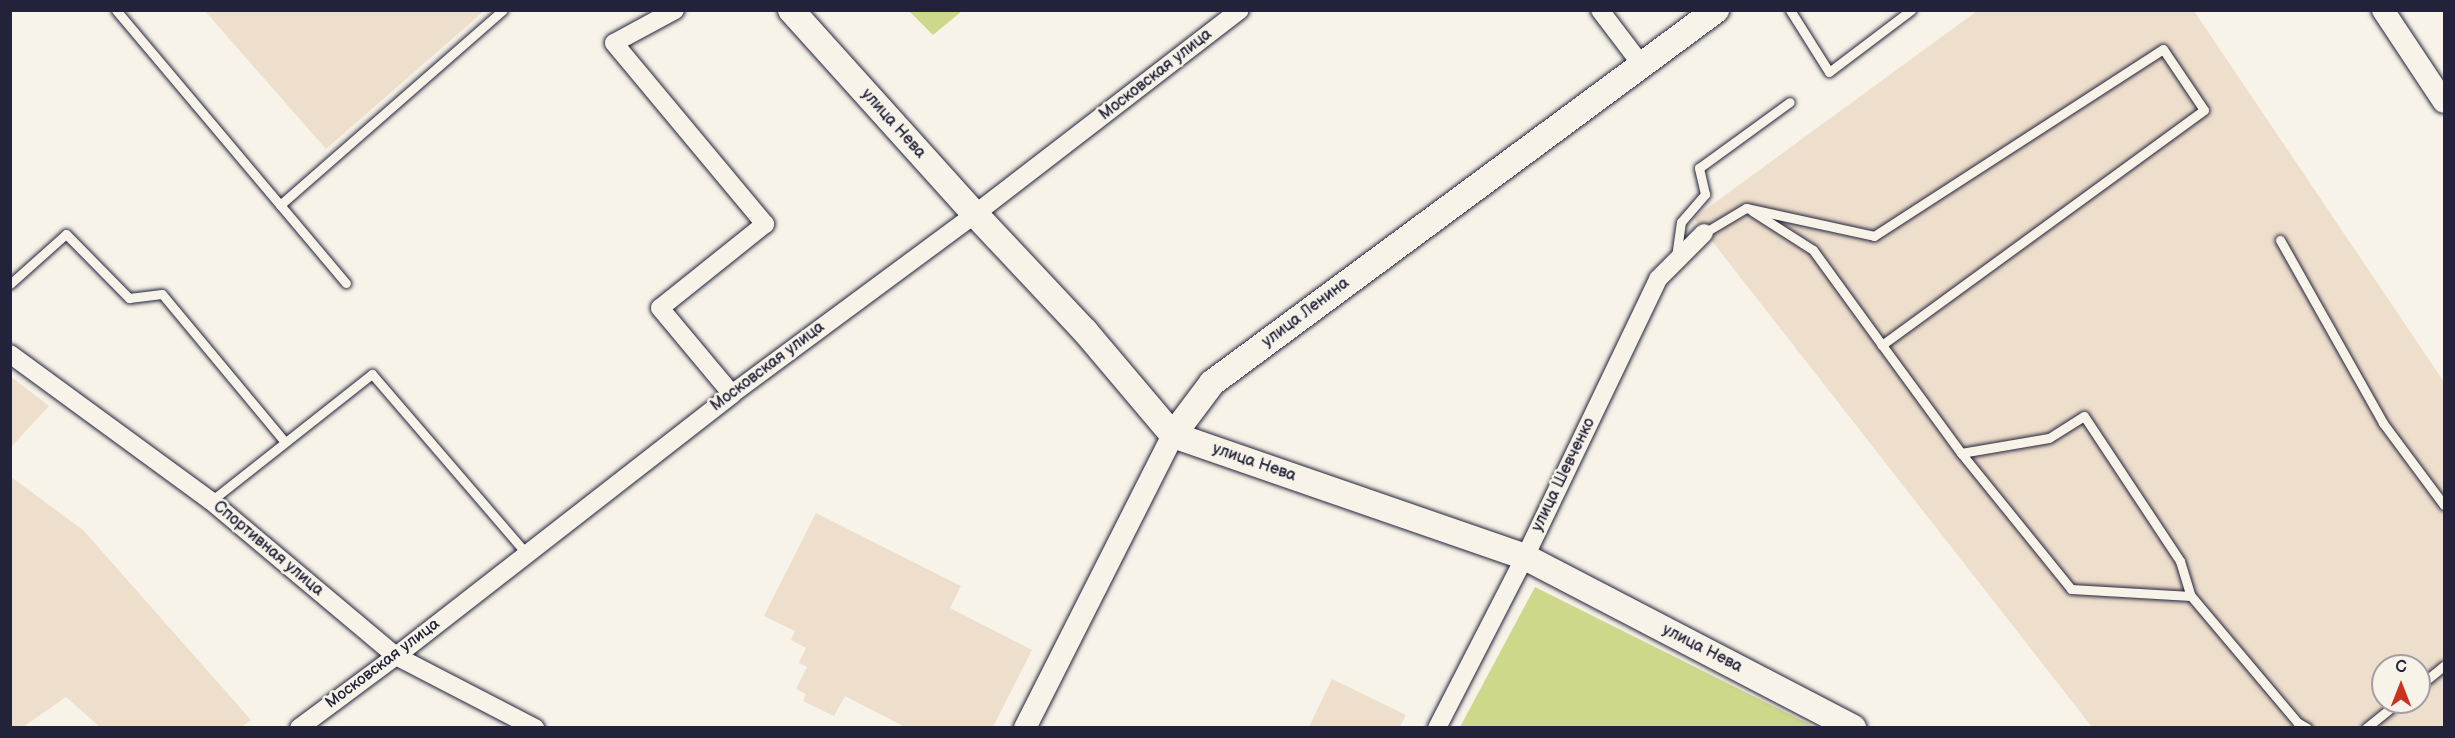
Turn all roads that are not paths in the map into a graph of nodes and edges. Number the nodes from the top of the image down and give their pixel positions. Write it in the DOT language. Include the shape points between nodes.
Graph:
graph roads {
  1 [pos="116,10"];
  2 [pos="503,10"];
  3 [pos="675,10"];
  4 [pos="791,10"];
  5 [pos="1240,10"];
  6 [pos="1600,10"];
  7 [pos="1716,10"];
  8 [pos="1790,10"];
  9 [pos="1911,10"];
  10 [pos="2383,10"];
  11 [pos="1641,64"];
  12 [pos="1790,102"];
  13 [pos="2445,102"];
  14 [pos="280,205"];
  15 [pos="1746,208"];
  16 [pos="975,214"];
  17 [pos="1704,233"];
  18 [pos="2280,240"];
  19 [pos="1676,261"];
  20 [pos="346,283"];
  21 [pos="10,284"];
  22 [pos="1882,345"];
  23 [pos="10,354"];
  24 [pos="732,394"];
  25 [pos="1173,435"];
  26 [pos="285,442"];
  27 [pos="1961,453"];
  28 [pos="211,501"];
  29 [pos="2445,505"];
  30 [pos="528,554"];
  31 [pos="1525,557"];
  32 [pos="2191,596"];
  33 [pos="396,656"];
  34 [pos="2445,666"];
  35 [pos="2431,677"];
  36 [pos="2383,714"];
  37 [pos="298,728"];
  38 [pos="535,728"];
  39 [pos="1025,728"];
  40 [pos="1437,728"];
  41 [pos="1853,728"];
  42 [pos="2307,728"];
  43 [pos="2366,728"];
  1 -- 14 [label="lane"];
  2 -- 14 [label="lane"];
  3 -- 24 [label="street" via="614,43 765,224 660,308"];
  4 -- 16 [label="main road, улица Нева"];
  5 -- 16 [label="street, Московская улица"];
  6 -- 11 [label="street"];
  7 -- 11 [label="main road, улица Ленина"];
  8 -- 9 [label="lane" via="1829,72"];
  10 -- 13 [label="street"];
  11 -- 25 [label="main road, улица Ленина" via="1212,383"];
  12 -- 19 [label="lane" via="1699,168 1705,194 1682,222"];
  14 -- 20 [label="lane"];
  15 -- 17 [label="lane"];
  15 -- 22 [label="lane" via="1813,250"];
  15 -- 22 [label="lane" via="1874,236 2163,49 2204,110"];
  16 -- 24 [label="street, Московская улица"];
  16 -- 25 [label="main road, улица Нева" via="1085,331"];
  17 -- 19 [label="street, улица Шевченко"];
  18 -- 29 [label="lane" via="2383,423"];
  19 -- 31 [label="street, улица Шевченко" via="1658,279"];
  21 -- 26 [label="lane" via="66,234 129,298 162,294"];
  22 -- 27 [label="lane"];
  23 -- 28 [label="street, Спортивная улица"];
  24 -- 30 [label="street, Московская улица"];
  25 -- 31 [label="main road, улица Нева"];
  25 -- 39 [label="street, улица Ленина"];
  26 -- 28 [label="lane"];
  26 -- 30 [label="lane" via="372,374"];
  27 -- 32 [label="lane" via="2071,589"];
  27 -- 32 [label="lane" via="2049,438 2084,416 2180,561"];
  28 -- 33 [label="street, Спортивная улица"];
  30 -- 33 [label="street, Московская улица"];
  31 -- 40 [label="street, улица Шевченко"];
  31 -- 41 [label="main road, улица Нева"];
  32 -- 42 [label="lane" via="2297,722"];
  33 -- 37 [label="street, Московская улица"];
  33 -- 38 [label="street, Спортивная улица"];
  34 -- 35 [label="lane"];
  36 -- 43 [label="lane"];
}
